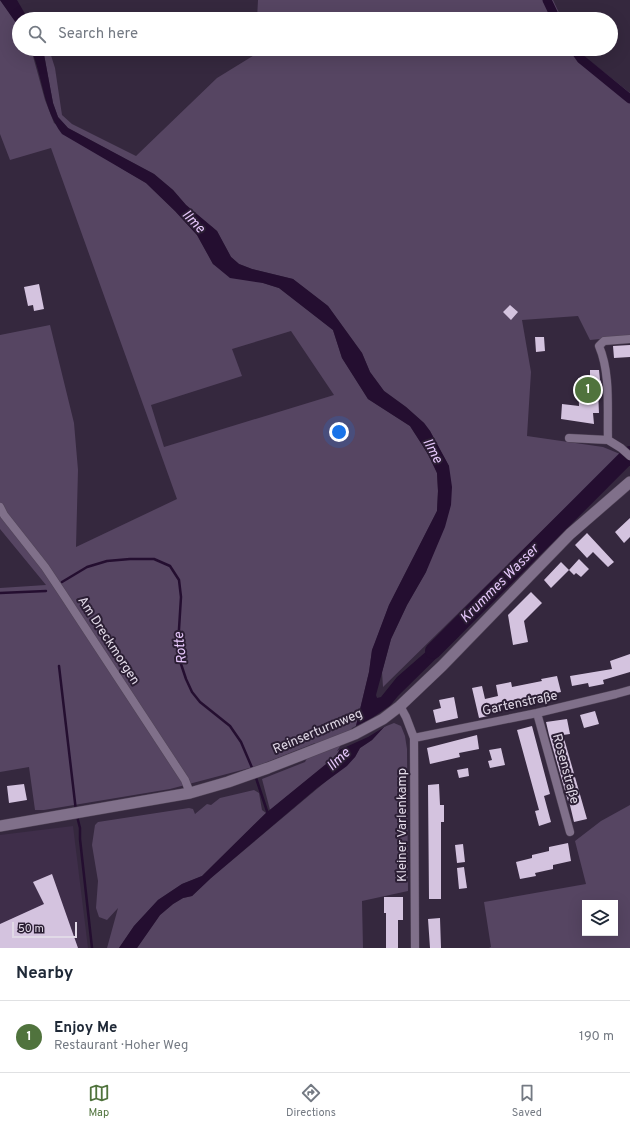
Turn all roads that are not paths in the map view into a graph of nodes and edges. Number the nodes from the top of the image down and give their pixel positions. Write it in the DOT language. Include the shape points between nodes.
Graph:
graph roads {
  1 [pos="630,339"];
  2 [pos="569,438"];
  3 [pos="608,440"];
  4 [pos="630,456"];
  5 [pos="630,482"];
  6 [pos="0,507"];
  7 [pos="630,690"];
  8 [pos="400,706"];
  9 [pos="537,713"];
  10 [pos="414,738"];
  11 [pos="190,793"];
  12 [pos="0,826"];
  13 [pos="570,832"];
  14 [pos="415,948"];
  1 -- 3 [label="street" via="604,341 599,346 607,374"];
  2 -- 3 [label="street"];
  3 -- 4 [label="street"];
  5 -- 8 [label="main road, Reinserturmweg" via="570,534"];
  6 -- 11 [label="street, Am Dreckmorgen" via="63,594 185,780"];
  7 -- 9 [label="street, Gartenstraße"];
  8 -- 10 [label="street, Kleiner Varlenkamp"];
  8 -- 11 [label="main road, Reinserturmweg" via="383,719 354,734 246,777"];
  9 -- 10 [label="street, Gartenstraße"];
  9 -- 13 [label="street, Rosenstraße"];
  10 -- 14 [label="street, Kleiner Varlenkamp"];
  11 -- 12 [label="main road, Reinserturmweg"];
}
